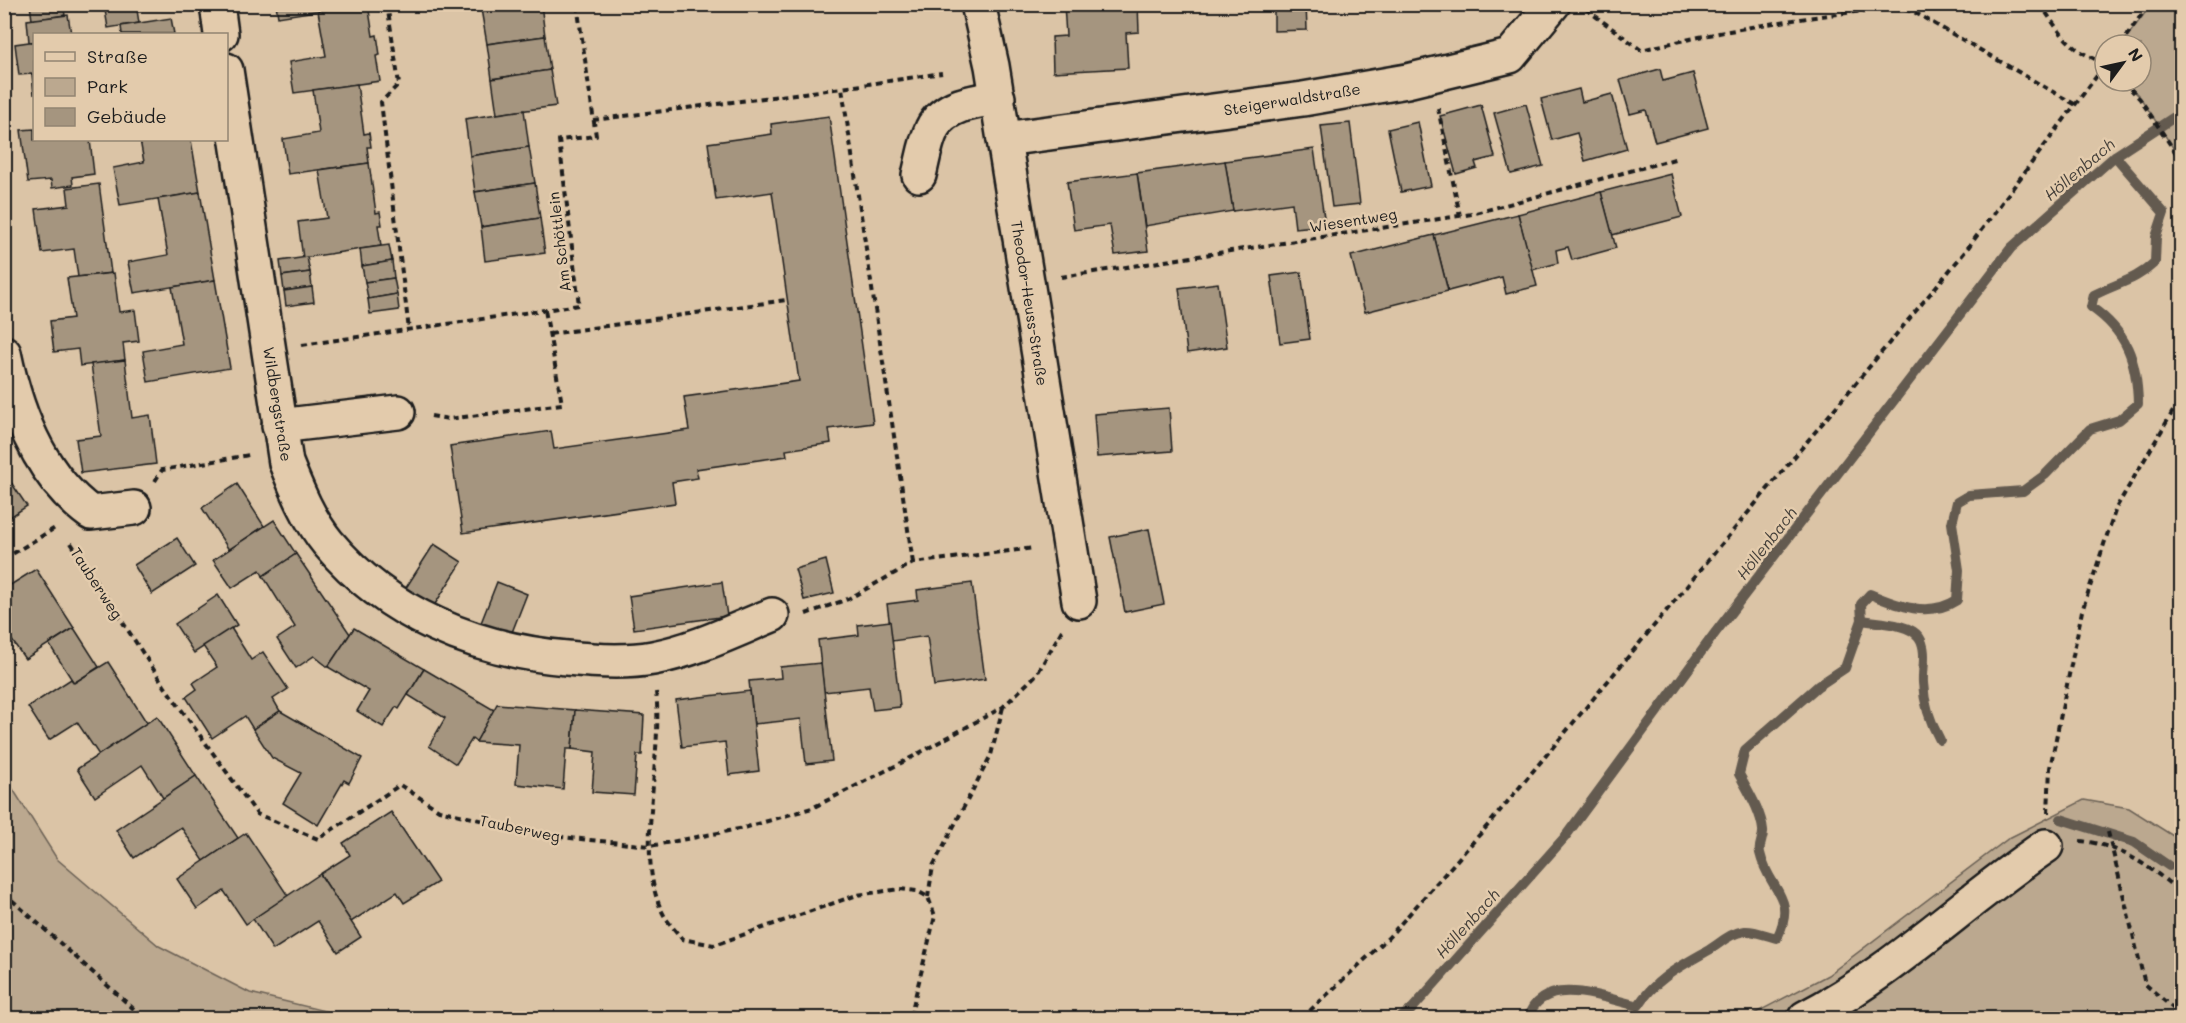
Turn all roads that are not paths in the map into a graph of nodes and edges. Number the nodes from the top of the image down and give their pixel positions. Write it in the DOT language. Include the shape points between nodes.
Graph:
graph roads {
  1 [pos="217,4"];
  2 [pos="978,4"];
  3 [pos="1553,4"];
  4 [pos="221,33"];
  5 [pos="228,83"];
  6 [pos="998,98"];
  7 [pos="1004,139"];
  8 [pos="919,175"];
  9 [pos="4,352"];
  10 [pos="398,412"];
  11 [pos="279,426"];
  12 [pos="134,508"];
  13 [pos="1079,601"];
  14 [pos="772,615"];
  15 [pos="2046,846"];
  16 [pos="1805,1018"];
  1 -- 4 [label="street"];
  2 -- 6 [label="street, Theodor-Heuss-Straße"];
  3 -- 7 [label="street, Steigerwaldstraße" via="1510,56 1303,99"];
  5 -- 11 [label="street, Wildbergstraße"];
  6 -- 7 [label="street, Theodor-Heuss-Straße"];
  6 -- 8 [label="street" via="968,101 932,127"];
  7 -- 13 [label="street, Theodor-Heuss-Straße"];
  9 -- 12 [label="street" via="12,392 28,433 71,498 91,513"];
  10 -- 11 [label="street"];
  11 -- 14 [label="street, Wildbergstraße" via="286,463 302,503 327,542 383,594 413,615 463,638 529,655 601,662 652,658 696,647"];
  15 -- 16 [label="street" via="1880,974"];
}
